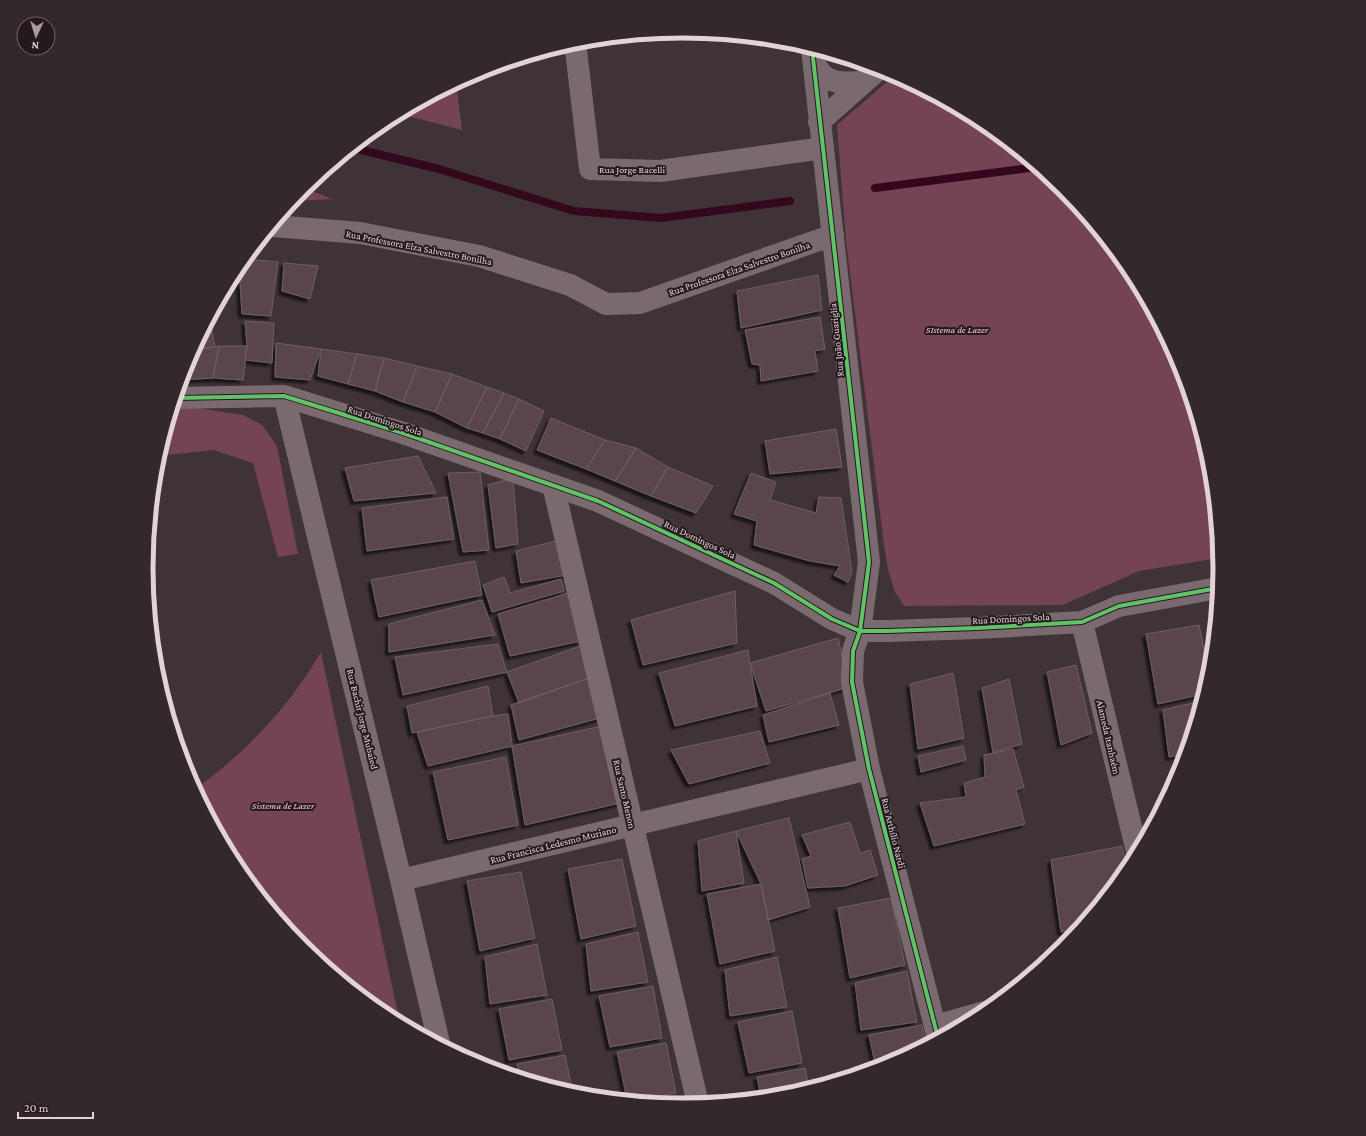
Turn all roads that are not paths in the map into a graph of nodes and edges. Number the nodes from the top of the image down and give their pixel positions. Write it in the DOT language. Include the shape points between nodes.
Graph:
graph roads {
  1 [pos="575,49"];
  2 [pos="813,56"];
  3 [pos="872,75"];
  4 [pos="820,122"];
  5 [pos="823,148"];
  6 [pos="279,226"];
  7 [pos="833,236"];
  8 [pos="284,396"];
  9 [pos="181,398"];
  10 [pos="553,485"];
  11 [pos="1212,589"];
  12 [pos="1082,622"];
  13 [pos="860,631"];
  14 [pos="869,769"];
  15 [pos="632,825"];
  16 [pos="1135,844"];
  17 [pos="401,880"];
  18 [pos="948,1027"];
  19 [pos="936,1032"];
  20 [pos="437,1037"];
  21 [pos="696,1098"];
  1 -- 5 [label="street, Rua Jorge Bacelli" via="590,169 660,171"];
  2 -- 3 [label="street" via="824,76 832,80 850,84"];
  2 -- 4 [label="street, Rua João Guariglia"];
  3 -- 4 [label="street"];
  4 -- 5 [label="street, Rua João Guariglia"];
  5 -- 7 [label="street, Rua João Guariglia"];
  6 -- 7 [label="street, Rua Professora Elza Salvestro Bonilha" via="360,233 479,256 570,285 606,304 640,303"];
  7 -- 13 [label="street, Rua João Guariglia" via="869,562"];
  8 -- 9 [label="street, Rua Domingos Sola"];
  8 -- 10 [label="street, Rua Domingos Sola" via="403,433"];
  8 -- 17 [label="street, Rua Bachir Jorge Mubaied"];
  10 -- 13 [label="street, Rua Domingos Sola" via="598,501 774,583 832,619"];
  10 -- 15 [label="street, Rua Santo Menon"];
  11 -- 12 [label="street, Rua Domingos Sola" via="1119,606"];
  12 -- 13 [label="street, Rua Domingos Sola"];
  12 -- 16 [label="street, Alameda Itanhaém"];
  13 -- 14 [label="street, Rua Arthílio Nardi" via="853,651 852,682"];
  14 -- 15 [label="street, Rua Francisca Ledesmo Muriano"];
  14 -- 19 [label="street, Rua Arthílio Nardi"];
  15 -- 17 [label="street, Rua Francisca Ledesmo Muriano"];
  15 -- 21 [label="street, Rua Santo Menon"];
  17 -- 20 [label="street, Rua Bachir Jorge Mubaied"];
  18 -- 19 [label="street"];
}
